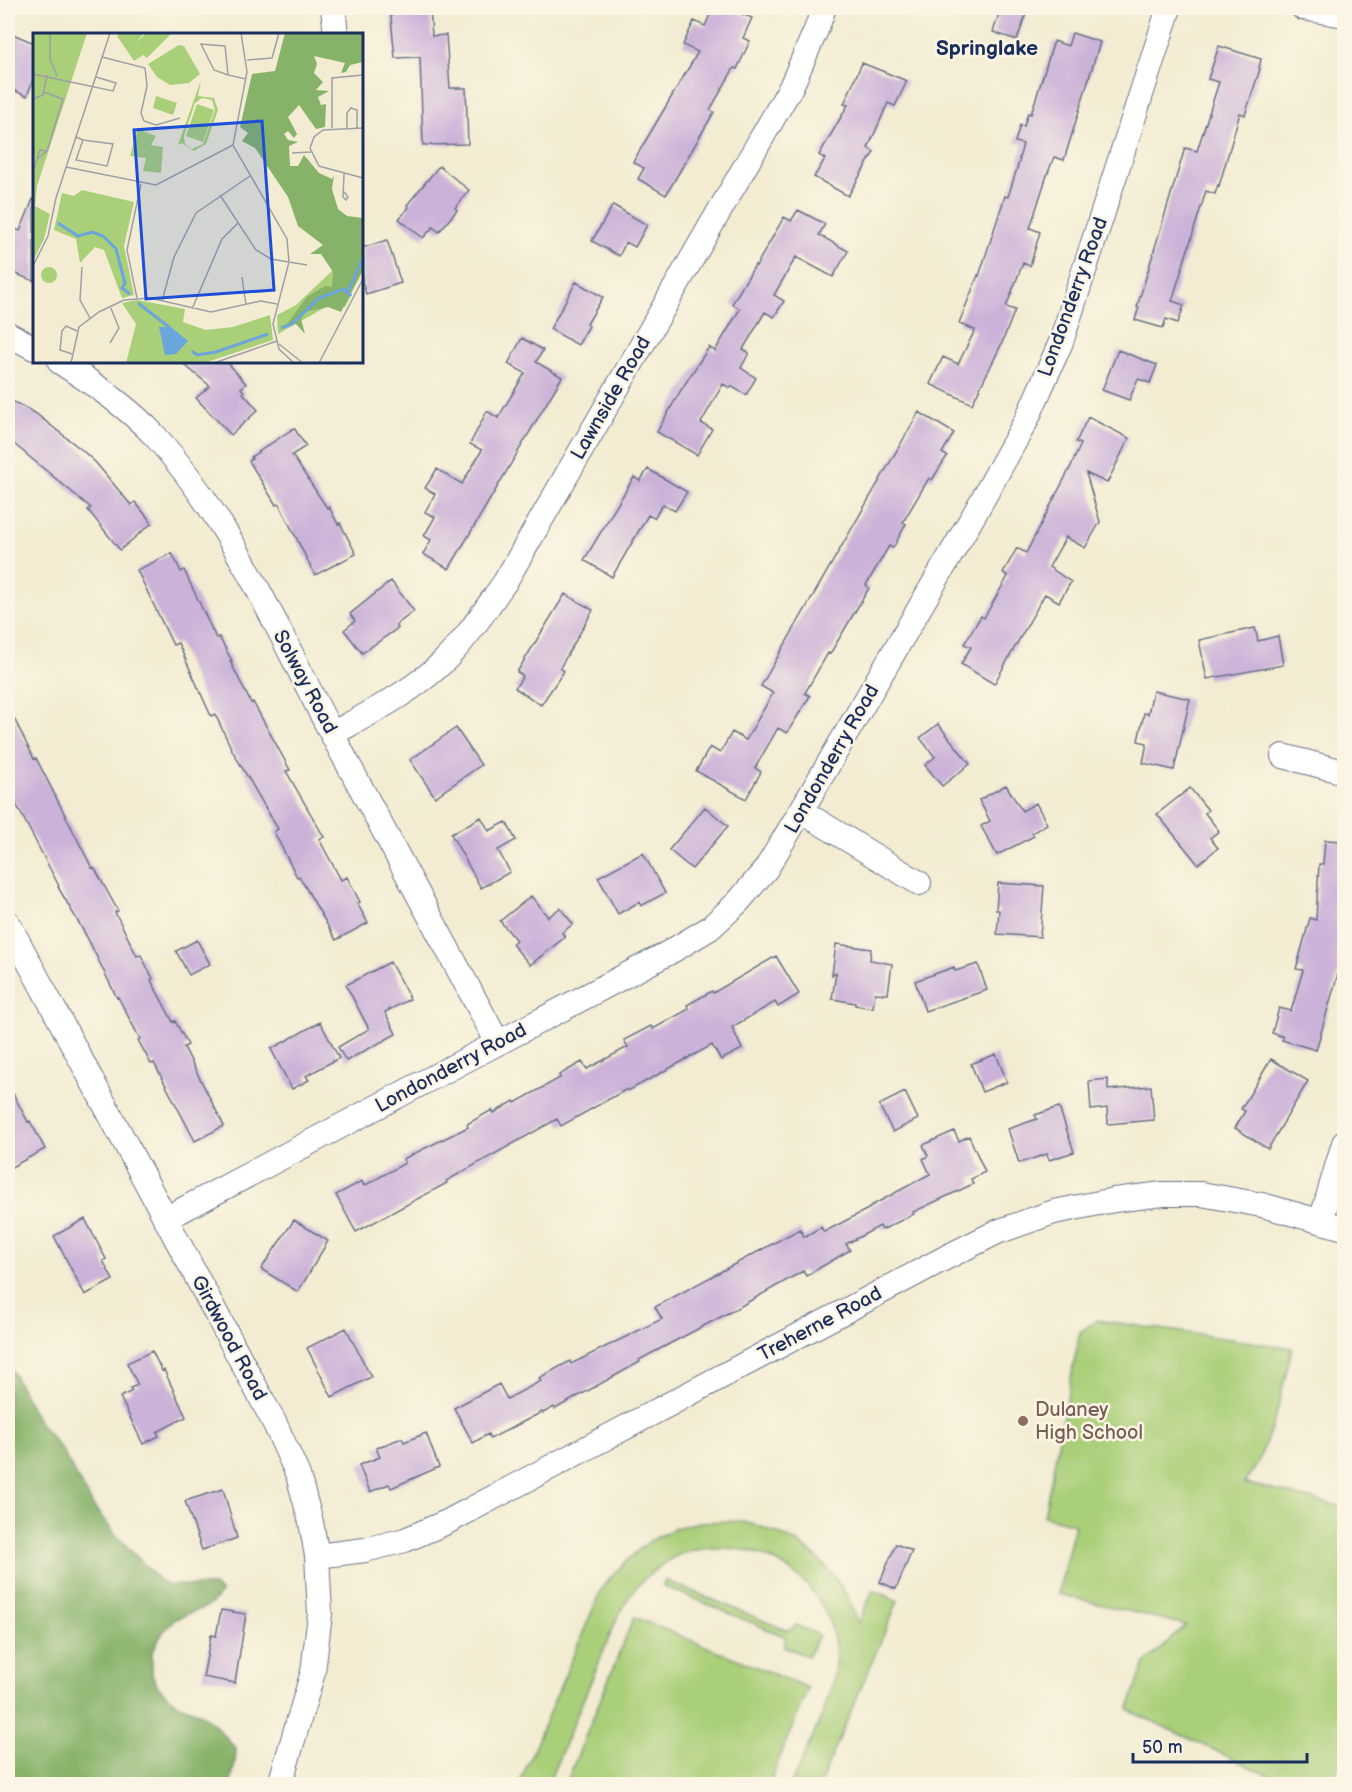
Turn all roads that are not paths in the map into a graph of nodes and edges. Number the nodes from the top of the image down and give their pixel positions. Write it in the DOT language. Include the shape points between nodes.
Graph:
graph roads {
  1 [pos="333,8"];
  2 [pos="824,8"];
  3 [pos="1169,8"];
  4 [pos="1303,8"];
  5 [pos="1344,15"];
  6 [pos="336,33"];
  7 [pos="8,334"];
  8 [pos="33,347"];
  9 [pos="62,363"];
  10 [pos="332,734"];
  11 [pos="1283,756"];
  12 [pos="1344,772"];
  13 [pos="801,812"];
  14 [pos="919,883"];
  15 [pos="8,923"];
  16 [pos="498,1043"];
  17 [pos="1344,1143"];
  18 [pos="165,1219"];
  19 [pos="1321,1221"];
  20 [pos="1344,1228"];
  21 [pos="318,1556"];
  22 [pos="280,1785"];
  1 -- 6 [label="street"];
  2 -- 10 [label="street, Lawnside Road" via="790,87 476,624 442,663 397,698"];
  3 -- 13 [label="street, Londonderry Road" via="1061,342 1026,421"];
  4 -- 5 [label="street"];
  7 -- 8 [label="street"];
  9 -- 10 [label="street, Solway Road" via="110,395 155,436 197,488 227,533"];
  10 -- 16 [label="street, Solway Road"];
  11 -- 12 [label="street"];
  13 -- 14 [label="street"];
  13 -- 16 [label="street, Londonderry Road" via="766,869 710,927"];
  15 -- 18 [label="street, Girdwood Road"];
  16 -- 18 [label="street, Londonderry Road"];
  17 -- 19 [label="street"];
  18 -- 21 [label="street, Girdwood Road" via="275,1424 298,1475"];
  19 -- 20 [label="street, Treherne Road"];
  19 -- 21 [label="street, Treherne Road" via="1201,1194 1163,1194 1054,1212 997,1232 947,1257 447,1522 405,1540"];
  21 -- 22 [label="street, Girdwood Road" via="320,1614 313,1672"];
}
